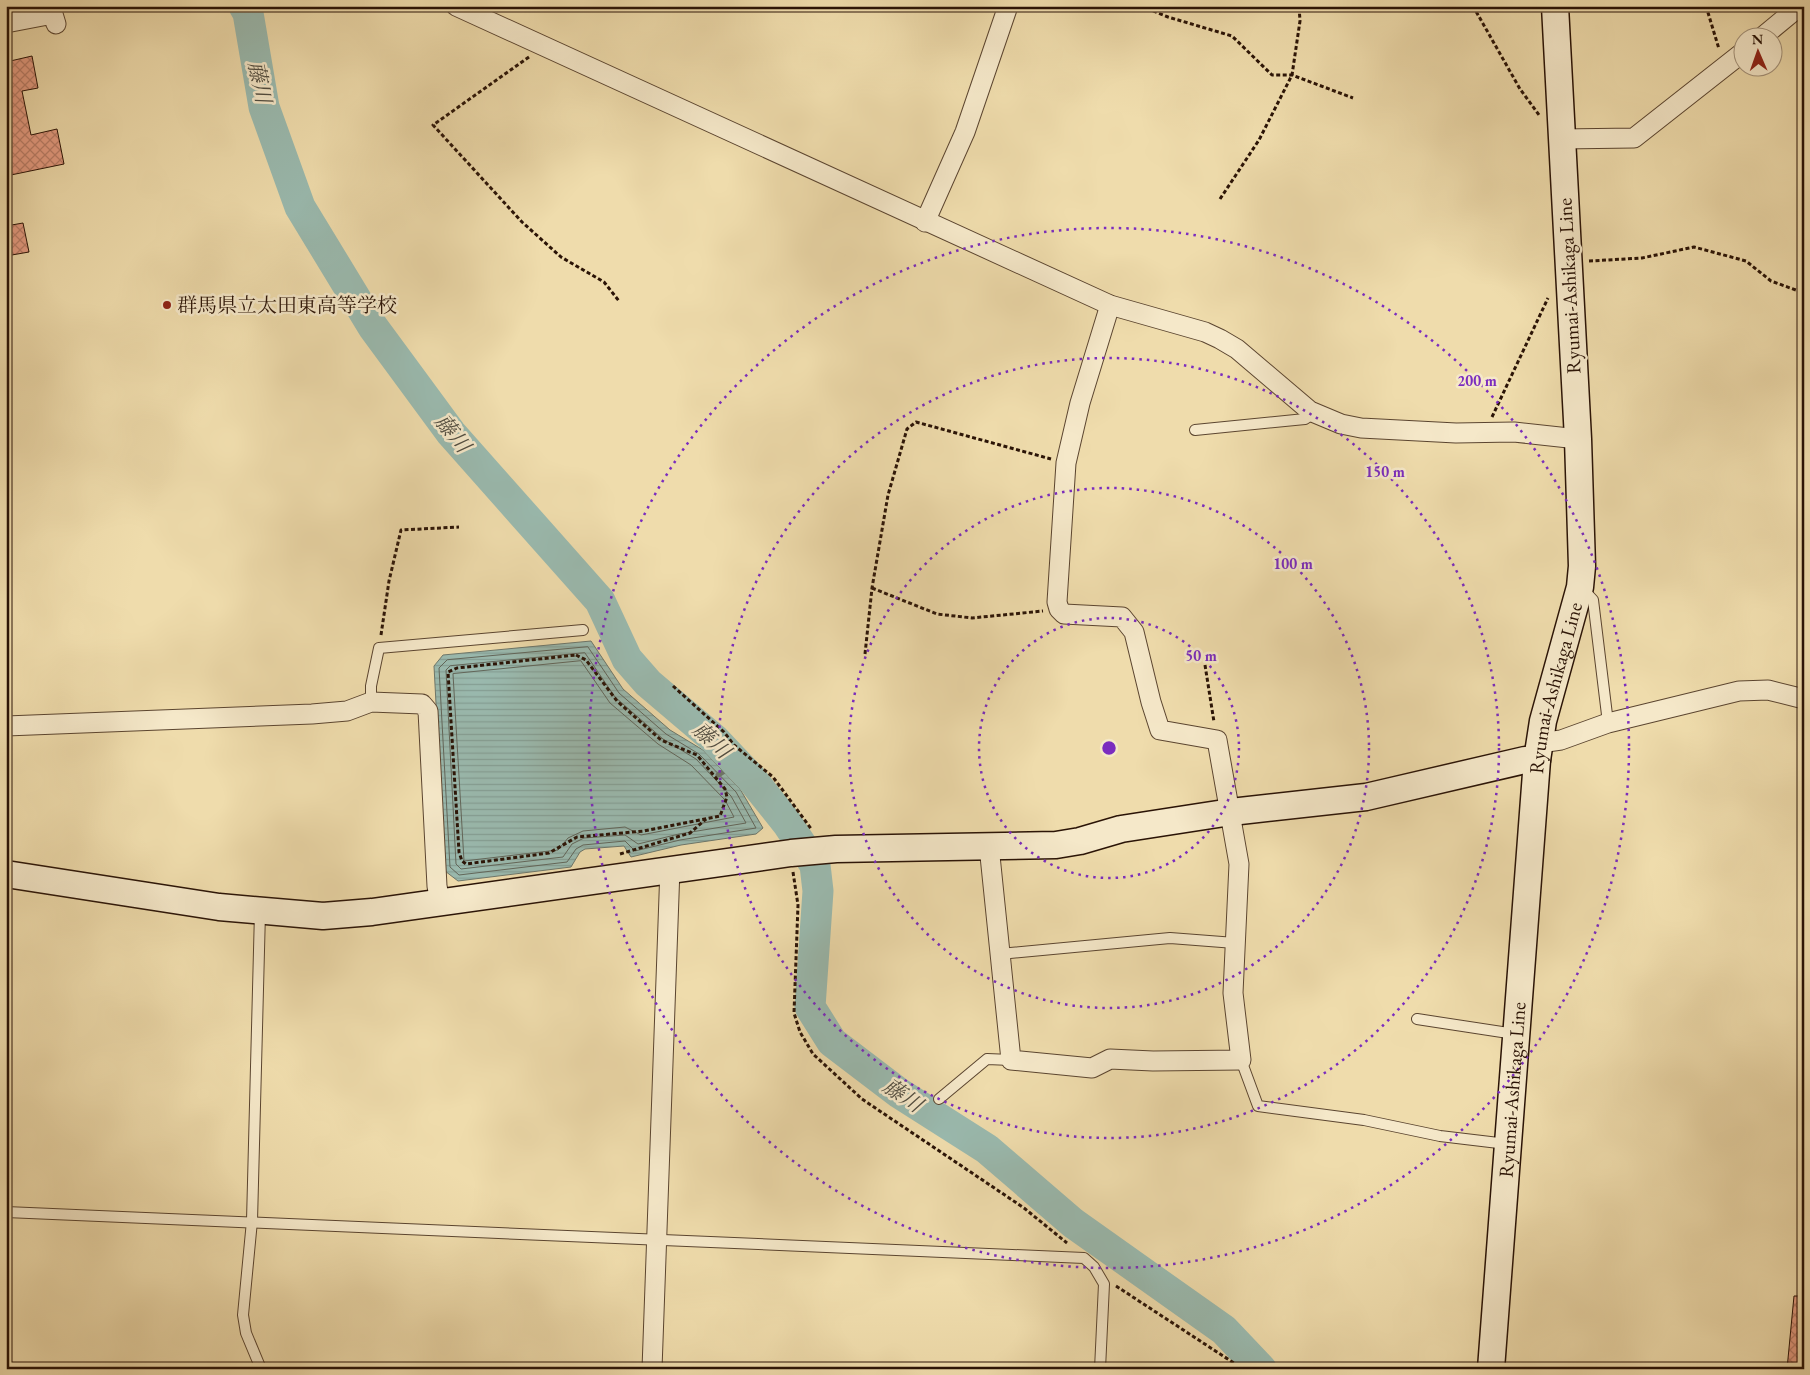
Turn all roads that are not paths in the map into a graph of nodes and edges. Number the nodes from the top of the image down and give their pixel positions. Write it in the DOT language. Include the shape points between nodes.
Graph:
graph roads {
  1 [pos="456,6"];
  2 [pos="1008,6"];
  3 [pos="1555,6"];
  4 [pos="1800,6"];
  5 [pos="35,12"];
  6 [pos="6,23"];
  7 [pos="56,24"];
  8 [pos="1774,28"];
  9 [pos="1732,61"];
  10 [pos="1562,139"];
  11 [pos="925,222"];
  12 [pos="1110,305"];
  13 [pos="1314,413"];
  14 [pos="1195,430"];
  15 [pos="1578,439"];
  16 [pos="1580,587"];
  17 [pos="583,630"];
  18 [pos="1804,699"];
  19 [pos="371,702"];
  20 [pos="1608,723"];
  21 [pos="6,726"];
  22 [pos="1538,752"];
  23 [pos="1231,812"];
  24 [pos="989,846"];
  25 [pos="670,868"];
  26 [pos="6,874"];
  27 [pos="440,902"];
  28 [pos="260,911"];
  29 [pos="1235,943"];
  30 [pos="1000,954"];
  31 [pos="1417,1020"];
  32 [pos="1516,1034"];
  33 [pos="1012,1060"];
  34 [pos="1241,1060"];
  35 [pos="939,1099"];
  36 [pos="1507,1144"];
  37 [pos="6,1212"];
  38 [pos="252,1221"];
  39 [pos="658,1238"];
  40 [pos="260,1369"];
  41 [pos="652,1369"];
  42 [pos="1100,1369"];
  43 [pos="1491,1369"];
  1 -- 11 [label="street"];
  2 -- 11 [label="street" via="965,132"];
  3 -- 10 [label="street, Ryumai-Ashikaga Line"];
  4 -- 8 [label="street"];
  5 -- 6 [label="street"];
  5 -- 7 [label="street" via="53,14"];
  9 -- 10 [label="street" via="1634,138"];
  10 -- 15 [label="street, Ryumai-Ashikaga Line"];
  11 -- 12 [label="street"];
  12 -- 13 [label="street" via="1220,339"];
  12 -- 23 [label="street" via="1080,403 1066,463 1057,602 1064,614 1122,617 1134,632 1160,730 1217,740"];
  13 -- 14 [label="lane" via="1305,419"];
  13 -- 15 [label="street" via="1361,428 1456,434 1491,432"];
  15 -- 16 [label="street, Ryumai-Ashikaga Line" via="1582,533"];
  16 -- 20 [label="lane" via="1592,600"];
  16 -- 22 [label="street, Ryumai-Ashikaga Line" via="1543,721"];
  17 -- 19 [label="lane" via="379,648"];
  18 -- 20 [label="street" via="1768,690 1739,691"];
  19 -- 21 [label="street" via="346,711 312,714"];
  19 -- 27 [label="street" via="422,704 428,711"];
  20 -- 22 [label="street" via="1560,740"];
  22 -- 23 [label="street" via="1525,760 1366,797"];
  22 -- 32 [label="street, Ryumai-Ashikaga Line"];
  23 -- 24 [label="street" via="1121,829 1056,845"];
  23 -- 29 [label="street" via="1238,864"];
  24 -- 25 [label="street" via="825,850"];
  24 -- 30 [label="street"];
  25 -- 27 [label="street"];
  25 -- 39 [label="street"];
  26 -- 28 [label="street"];
  27 -- 28 [label="street" via="323,916"];
  28 -- 38 [label="lane"];
  29 -- 30 [label="lane" via="1170,938"];
  29 -- 34 [label="street" via="1233,993"];
  30 -- 33 [label="street"];
  31 -- 32 [label="lane"];
  32 -- 36 [label="street, Ryumai-Ashikaga Line"];
  33 -- 34 [label="street" via="1092,1068 1110,1059"];
  33 -- 35 [label="lane" via="987,1059"];
  34 -- 36 [label="lane" via="1258,1106"];
  36 -- 43 [label="street, Ryumai-Ashikaga Line"];
  37 -- 38 [label="lane"];
  38 -- 39 [label="lane"];
  38 -- 40 [label="lane" via="243,1315 246,1333"];
  39 -- 41 [label="street"];
  39 -- 42 [label="lane" via="1084,1258 1104,1284"];
}
